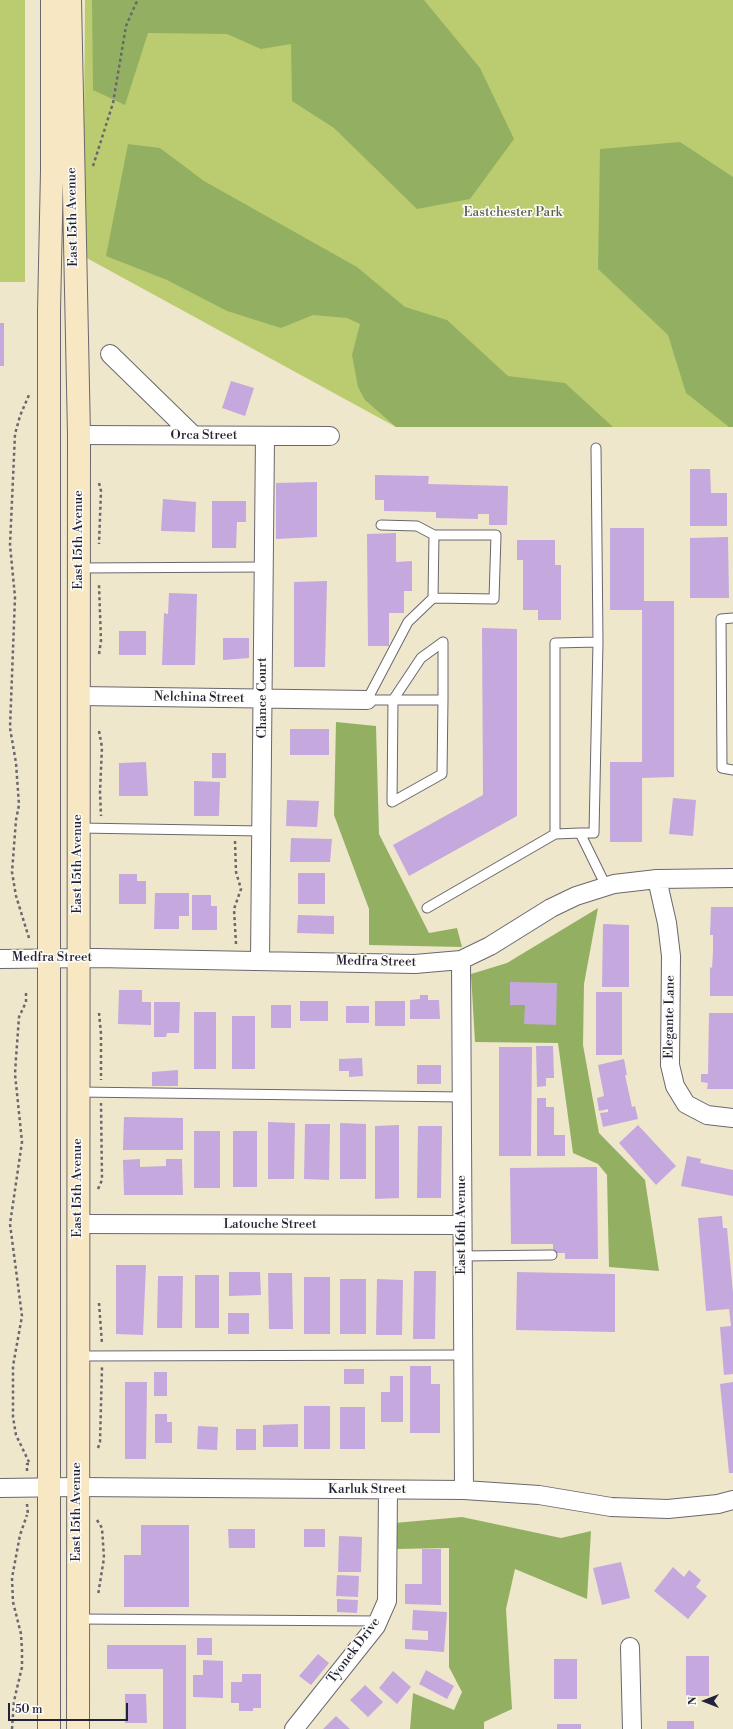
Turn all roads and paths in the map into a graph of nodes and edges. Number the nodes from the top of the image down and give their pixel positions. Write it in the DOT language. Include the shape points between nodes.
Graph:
graph roads {
  1 [pos="52,0"];
  2 [pos="70,0"];
  3 [pos="139,0"];
  4 [pos="92,172"];
  5 [pos="110,354"];
  6 [pos="32,388"];
  7 [pos="79,435"];
  8 [pos="193,435"];
  9 [pos="265,436"];
  10 [pos="330,436"];
  11 [pos="596,448"];
  12 [pos="381,525"];
  13 [pos="434,535"];
  14 [pos="264,567"];
  15 [pos="79,568"];
  16 [pos="433,598"];
  17 [pos="733,618"];
  18 [pos="598,642"];
  19 [pos="79,696"];
  20 [pos="263,699"];
  21 [pos="367,700"];
  22 [pos="393,700"];
  23 [pos="443,700"];
  24 [pos="733,770"];
  25 [pos="79,828"];
  26 [pos="235,831"];
  27 [pos="262,831"];
  28 [pos="580,833"];
  29 [pos="555,834"];
  30 [pos="733,878"];
  31 [pos="656,879"];
  32 [pos="606,886"];
  33 [pos="427,908"];
  34 [pos="29,938"];
  35 [pos="236,947"];
  36 [pos="50,958"];
  37 [pos="78,958"];
  38 [pos="0,959"];
  39 [pos="260,960"];
  40 [pos="461,960"];
  41 [pos="26,993"];
  42 [pos="78,1092"];
  43 [pos="462,1097"];
  44 [pos="733,1118"];
  45 [pos="78,1224"];
  46 [pos="462,1225"];
  47 [pos="552,1255"];
  48 [pos="463,1256"];
  49 [pos="78,1356"];
  50 [pos="463,1356"];
  51 [pos="29,1462"];
  52 [pos="77,1487"];
  53 [pos="0,1488"];
  54 [pos="48,1488"];
  55 [pos="388,1490"];
  56 [pos="464,1490"];
  57 [pos="733,1500"];
  58 [pos="27,1515"];
  59 [pos="77,1619"];
  60 [pos="378,1621"];
  61 [pos="630,1647"];
  62 [pos="12,1729"];
  63 [pos="49,1729"];
  64 [pos="78,1729"];
  65 [pos="294,1729"];
  66 [pos="632,1729"];
  1 -- 36 [label="main road, East 15th Avenue" via="49,311"];
  2 -- 7 [label="main road, East 15th Avenue"];
  3 -- 4 [label="path" via="126,26 113,103"];
  5 -- 8 [label="street"];
  6 -- 34 [label="path" via="15,434 10,539 15,597 10,728 19,805 12,872 16,896"];
  7 -- 8 [label="street, Orca Street"];
  7 -- 15 [label="main road, East 15th Avenue"];
  8 -- 9 [label="street, Orca Street"];
  9 -- 10 [label="street, Orca Street"];
  9 -- 14 [label="street, Chance Court"];
  11 -- 18 [label="lane"];
  12 -- 13 [label="lane" via="417,526"];
  13 -- 16 [label="lane"];
  13 -- 16 [label="lane" via="496,535 494,599"];
  14 -- 15 [label="lane"];
  14 -- 20 [label="street, Chance Court"];
  15 -- 19 [label="main road, East 15th Avenue"];
  16 -- 21 [label="lane" via="408,622"];
  17 -- 24 [label="lane" via="721,619 721,626 722,768"];
  18 -- 28 [label="lane" via="594,833"];
  18 -- 29 [label="lane" via="555,643"];
  19 -- 20 [label="street, Nelchina Street"];
  19 -- 25 [label="main road, East 15th Avenue"];
  20 -- 21 [label="street, Nelchina Street"];
  20 -- 27 [label="street, Chance Court"];
  21 -- 22 [label="lane"];
  22 -- 23 [label="lane"];
  22 -- 23 [label="lane" via="421,658 443,642"];
  22 -- 23 [label="lane" via="392,802 442,774"];
  25 -- 26 [label="lane"];
  25 -- 37 [label="main road, East 15th Avenue"];
  26 -- 27 [label="lane"];
  26 -- 35 [label="path" via="236,872 241,889 234,909"];
  27 -- 39 [label="street, Chance Court"];
  28 -- 29 [label="lane"];
  28 -- 32 [label="lane"];
  29 -- 33 [label="lane"];
  30 -- 31 [label="street, Medfra Street"];
  31 -- 32 [label="street, Medfra Street"];
  31 -- 44 [label="street, Elegante Lane" via="668,923 672,956 670,1065 675,1086 686,1104 707,1115"];
  32 -- 40 [label="street, Medfra Street" via="557,905 490,946"];
  36 -- 37 [label="street, Medfra Street"];
  36 -- 38 [label="street, Medfra Street"];
  36 -- 54 [label="main road, East 15th Avenue"];
  37 -- 39 [label="street, Medfra Street"];
  37 -- 42 [label="main road, East 15th Avenue"];
  39 -- 40 [label="street, Medfra Street" via="415,964"];
  40 -- 43 [label="street, East 16th Avenue"];
  41 -- 51 [label="path" via="26,1002 19,1017 15,1074 22,1142 10,1224 22,1316 13,1366 13,1417 16,1435"];
  42 -- 43 [label="lane"];
  42 -- 45 [label="main road, East 15th Avenue"];
  43 -- 46 [label="street, East 16th Avenue"];
  45 -- 46 [label="street, Latouche Street"];
  45 -- 49 [label="main road, East 15th Avenue"];
  46 -- 48 [label="street, East 16th Avenue"];
  47 -- 48 [label="lane"];
  48 -- 50 [label="street, East 16th Avenue"];
  49 -- 50 [label="lane"];
  49 -- 52 [label="main road, East 15th Avenue"];
  50 -- 56 [label="street, East 16th Avenue"];
  52 -- 54 [label="street, Karluk Street"];
  52 -- 55 [label="street, Karluk Street"];
  52 -- 59 [label="main road, East 15th Avenue"];
  53 -- 54 [label="street, Karluk Street"];
  54 -- 63 [label="main road, East 15th Avenue"];
  55 -- 56 [label="street, Karluk Street"];
  55 -- 60 [label="street, Tyonek Drive" via="387,1601"];
  56 -- 57 [label="street, Karluk Street" via="539,1495 611,1507 668,1509"];
  58 -- 62 [label="path" via="20,1535 12,1578 13,1602 21,1634 22,1667 14,1701"];
  59 -- 60 [label="lane"];
  59 -- 64 [label="main road, East 15th Avenue"];
  60 -- 65 [label="street, Tyonek Drive"];
  61 -- 66 [label="street"];
}
